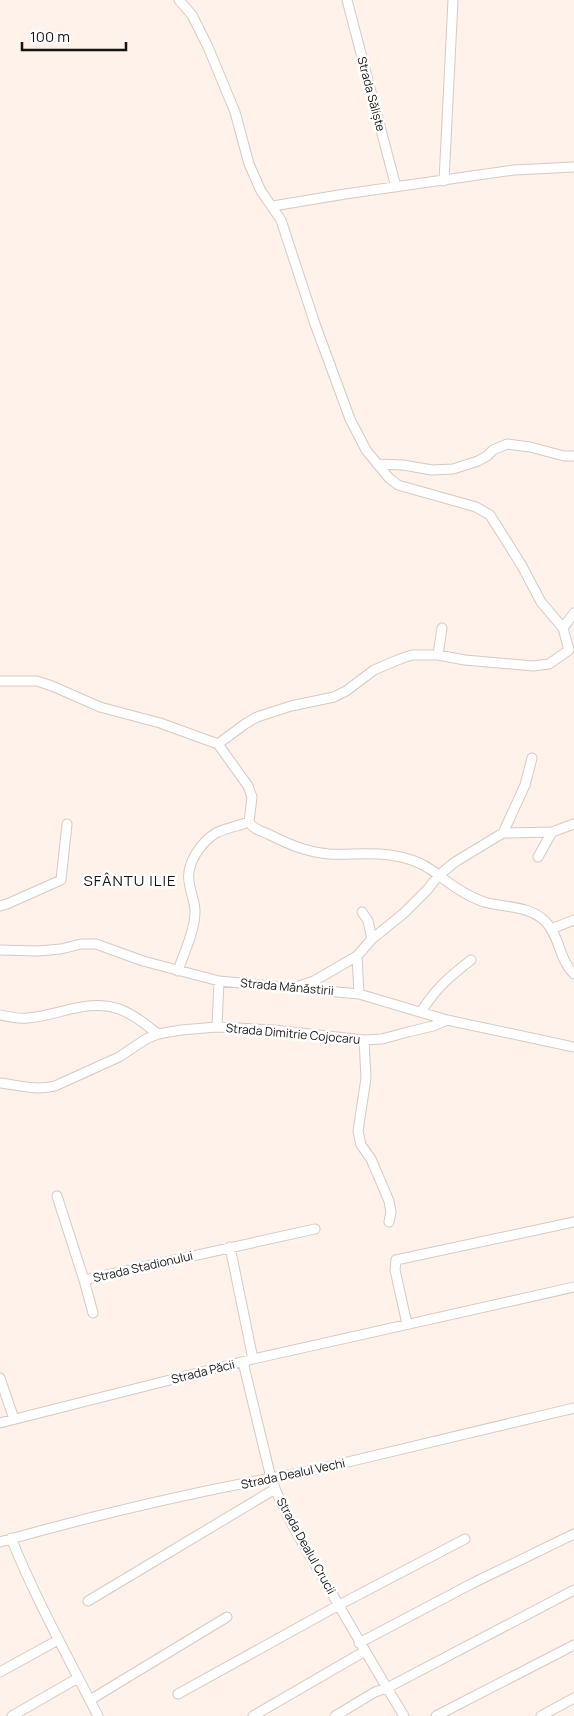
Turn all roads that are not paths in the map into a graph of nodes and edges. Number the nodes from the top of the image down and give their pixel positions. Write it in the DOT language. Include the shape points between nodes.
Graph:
graph roads {
  1 [pos="179,0"];
  2 [pos="347,0"];
  3 [pos="453,0"];
  4 [pos="574,167"];
  5 [pos="444,181"];
  6 [pos="396,187"];
  7 [pos="272,206"];
  8 [pos="574,456"];
  9 [pos="377,464"];
  10 [pos="574,613"];
  11 [pos="442,628"];
  12 [pos="563,628"];
  13 [pos="571,651"];
  14 [pos="438,655"];
  15 [pos="0,680"];
  16 [pos="218,744"];
  17 [pos="532,758"];
  18 [pos="249,822"];
  19 [pos="67,824"];
  20 [pos="574,824"];
  21 [pos="552,832"];
  22 [pos="503,833"];
  23 [pos="538,857"];
  24 [pos="438,876"];
  25 [pos="0,906"];
  26 [pos="362,912"];
  27 [pos="574,920"];
  28 [pos="552,929"];
  29 [pos="372,939"];
  30 [pos="0,950"];
  31 [pos="357,956"];
  32 [pos="471,960"];
  33 [pos="178,971"];
  34 [pos="574,974"];
  35 [pos="219,981"];
  36 [pos="296,987"];
  37 [pos="359,994"];
  38 [pos="421,1012"];
  39 [pos="0,1015"];
  40 [pos="447,1020"];
  41 [pos="217,1027"];
  42 [pos="158,1034"];
  43 [pos="364,1040"];
  44 [pos="574,1047"];
  45 [pos="0,1083"];
  46 [pos="57,1196"];
  47 [pos="389,1222"];
  48 [pos="574,1222"];
  49 [pos="315,1229"];
  50 [pos="230,1247"];
  51 [pos="84,1280"];
  52 [pos="574,1287"];
  53 [pos="92,1313"];
  54 [pos="407,1324"];
  55 [pos="253,1359"];
  56 [pos="243,1362"];
  57 [pos="0,1378"];
  58 [pos="574,1408"];
  59 [pos="14,1419"];
  60 [pos="0,1423"];
  61 [pos="271,1478"];
  62 [pos="275,1489"];
  63 [pos="574,1534"];
  64 [pos="11,1538"];
  65 [pos="465,1538"];
  66 [pos="0,1542"];
  67 [pos="574,1590"];
  68 [pos="88,1602"];
  69 [pos="339,1605"];
  70 [pos="227,1617"];
  71 [pos="58,1640"];
  72 [pos="360,1642"];
  73 [pos="574,1645"];
  74 [pos="365,1651"];
  75 [pos="0,1672"];
  76 [pos="78,1678"];
  77 [pos="387,1688"];
  78 [pos="178,1694"];
  79 [pos="574,1698"];
  80 [pos="90,1700"];
  81 [pos="12,1716"];
  82 [pos="98,1716"];
  83 [pos="253,1716"];
  84 [pos="335,1716"];
  85 [pos="404,1716"];
  86 [pos="436,1716"];
  87 [pos="540,1716"];
  1 -- 7 [label="street" via="192,14 208,47 235,112 249,164"];
  2 -- 6 [label="street, Strada Săliște"];
  3 -- 5 [label="street"];
  4 -- 5 [label="street" via="514,170"];
  5 -- 6 [label="street"];
  6 -- 7 [label="street"];
  7 -- 9 [label="street" via="281,220 345,405 358,435"];
  8 -- 9 [label="street" via="507,444 488,456 454,469"];
  9 -- 12 [label="street" via="398,485 476,507 490,515 541,602"];
  10 -- 12 [label="street"];
  11 -- 14 [label="street"];
  12 -- 13 [label="street"];
  13 -- 14 [label="street" via="561,654 549,664 533,666"];
  14 -- 16 [label="street" via="400,658 374,670 334,697 257,717"];
  15 -- 16 [label="street" via="27,680 52,686 100,707 160,723"];
  16 -- 18 [label="street" via="248,786 252,797"];
  17 -- 22 [label="street" via="525,785"];
  18 -- 24 [label="street" via="254,828 303,850 327,854 390,855 423,865"];
  18 -- 33 [label="street" via="208,838 192,861 188,881 194,898 194,920"];
  19 -- 25 [label="street" via="61,880"];
  20 -- 21 [label="street"];
  21 -- 22 [label="street"];
  21 -- 23 [label="street"];
  22 -- 24 [label="street"];
  24 -- 28 [label="street" via="468,896 538,915"];
  24 -- 29 [label="street" via="404,913"];
  26 -- 29 [label="street" via="368,921"];
  27 -- 28 [label="street"];
  28 -- 34 [label="street" via="566,965"];
  29 -- 31 [label="street"];
  30 -- 33 [label="street, Strada Mănăstirii" via="38,952 96,944"];
  31 -- 36 [label="street" via="314,981"];
  31 -- 37 [label="street"];
  32 -- 38 [label="street" via="445,980"];
  33 -- 35 [label="street, Strada Mănăstirii"];
  35 -- 36 [label="street, Strada Mănăstirii"];
  35 -- 41 [label="street"];
  36 -- 37 [label="street, Strada Mănăstirii"];
  37 -- 38 [label="street, Strada Mănăstirii"];
  38 -- 40 [label="street, Strada Mănăstirii"];
  39 -- 42 [label="street" via="27,1018 82,1006 103,1006 132,1014"];
  40 -- 43 [label="street, Strada Dimitrie Cojocaru" via="400,1034"];
  40 -- 44 [label="street, Strada Mănăstirii"];
  41 -- 42 [label="street, Strada Dimitrie Cojocaru"];
  41 -- 43 [label="street, Strada Dimitrie Cojocaru" via="302,1032"];
  42 -- 45 [label="street, Strada Dimitrie Cojocaru" via="55,1086 34,1088"];
  43 -- 47 [label="street" via="366,1078 358,1131 361,1145 389,1201"];
  46 -- 51 [label="street, Strada Stadionului"];
  48 -- 54 [label="street" via="396,1260 395,1270"];
  49 -- 50 [label="street, Strada Stadionului"];
  50 -- 51 [label="street, Strada Stadionului"];
  50 -- 55 [label="street"];
  51 -- 53 [label="street"];
  52 -- 54 [label="street, Strada Păcii"];
  54 -- 55 [label="street, Strada Păcii"];
  55 -- 56 [label="street, Strada Păcii"];
  56 -- 59 [label="street, Strada Păcii"];
  56 -- 61 [label="street, Strada Dealul Crucii"];
  57 -- 59 [label="street"];
  58 -- 61 [label="street, Strada Dealul Vechi"];
  59 -- 60 [label="street, Strada Păcii"];
  61 -- 62 [label="street, Strada Dealul Crucii"];
  61 -- 64 [label="street, Strada Dealul Vechi"];
  62 -- 68 [label="street"];
  62 -- 69 [label="street, Strada Dealul Crucii"];
  63 -- 72 [label="street"];
  64 -- 66 [label="street, Strada Dealul Vechi"];
  64 -- 71 [label="street"];
  65 -- 69 [label="street"];
  67 -- 77 [label="street"];
  69 -- 72 [label="street, Strada Dealul Crucii"];
  69 -- 78 [label="street"];
  70 -- 80 [label="street"];
  71 -- 75 [label="street"];
  71 -- 76 [label="street"];
  72 -- 74 [label="street, Strada Dealul Crucii"];
  73 -- 86 [label="street"];
  74 -- 77 [label="street, Strada Dealul Crucii"];
  74 -- 83 [label="street"];
  76 -- 80 [label="street"];
  76 -- 81 [label="street"];
  77 -- 84 [label="street"];
  77 -- 85 [label="street, Strada Dealul Crucii"];
  79 -- 87 [label="street"];
  80 -- 82 [label="street"];
}
